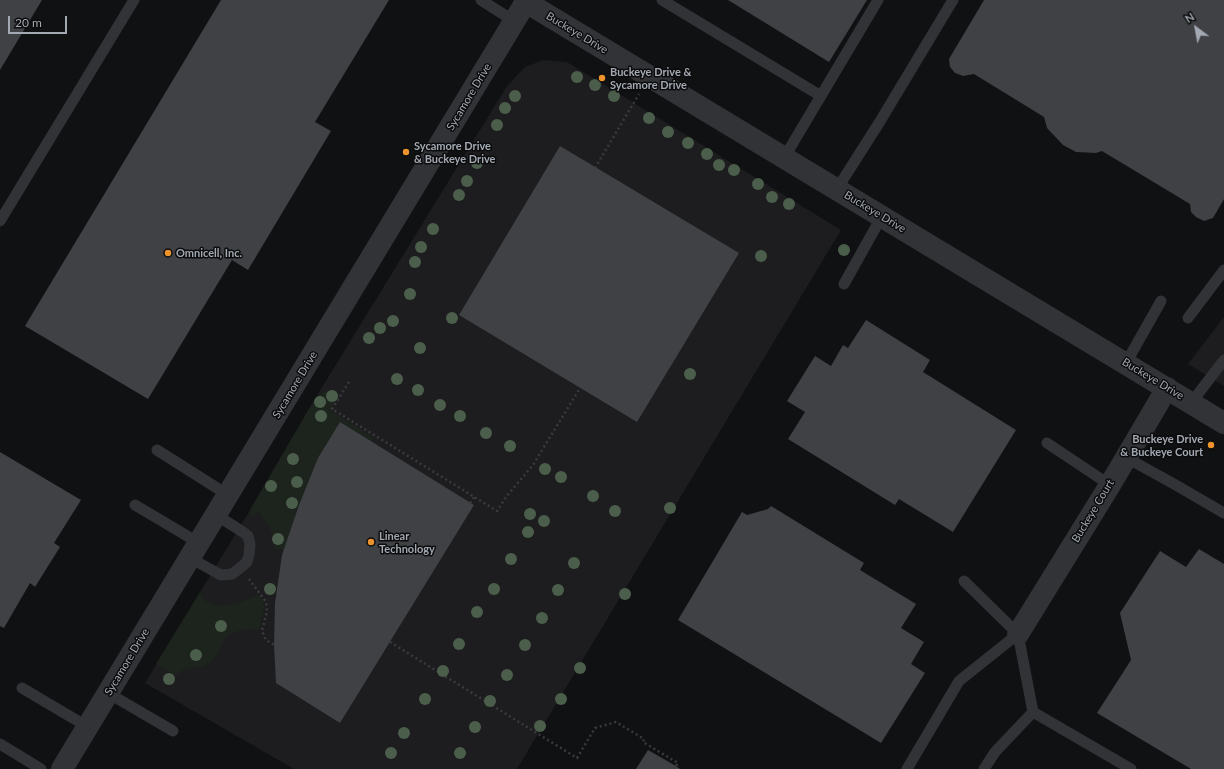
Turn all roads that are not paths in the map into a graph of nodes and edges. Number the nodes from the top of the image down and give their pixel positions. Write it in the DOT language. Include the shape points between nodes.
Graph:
graph roads {
  1 [pos="134,0"];
  2 [pos="481,0"];
  3 [pos="662,0"];
  4 [pos="878,0"];
  5 [pos="953,0"];
  6 [pos="527,1"];
  7 [pos="514,21"];
  8 [pos="821,96"];
  9 [pos="784,158"];
  10 [pos="837,189"];
  11 [pos="882,216"];
  12 [pos="0,221"];
  13 [pos="1224,270"];
  14 [pos="844,284"];
  15 [pos="1161,301"];
  16 [pos="1188,318"];
  17 [pos="1224,360"];
  18 [pos="1126,363"];
  19 [pos="1167,388"];
  20 [pos="1191,402"];
  21 [pos="1224,423"];
  22 [pos="1047,443"];
  23 [pos="157,450"];
  24 [pos="1125,458"];
  25 [pos="1110,485"];
  26 [pos="228,495"];
  27 [pos="135,505"];
  28 [pos="1224,513"];
  29 [pos="216,515"];
  30 [pos="195,551"];
  31 [pos="964,581"];
  32 [pos="1018,634"];
  33 [pos="22,688"];
  34 [pos="108,693"];
  35 [pos="1033,712"];
  36 [pos="88,727"];
  37 [pos="173,731"];
  38 [pos="0,744"];
  39 [pos="987,768"];
  40 [pos="41,769"];
  41 [pos="62,769"];
  42 [pos="907,769"];
  43 [pos="1131,769"];
  1 -- 12 [label="lane"];
  2 -- 7 [label="lane"];
  3 -- 8 [label="lane"];
  4 -- 8 [label="lane"];
  5 -- 10 [label="lane"];
  6 -- 7 [label="street, Sycamore Drive"];
  6 -- 9 [label="street, Buckeye Drive"];
  7 -- 26 [label="street, Sycamore Drive"];
  8 -- 9 [label="lane"];
  9 -- 10 [label="street, Buckeye Drive"];
  10 -- 11 [label="street, Buckeye Drive"];
  11 -- 14 [label="lane"];
  11 -- 18 [label="street, Buckeye Drive"];
  13 -- 16 [label="lane"];
  15 -- 18 [label="lane"];
  17 -- 20 [label="lane"];
  18 -- 19 [label="street, Buckeye Drive"];
  19 -- 20 [label="street, Buckeye Drive"];
  19 -- 24 [label="street, Buckeye Court"];
  20 -- 21 [label="street, Buckeye Drive"];
  22 -- 25 [label="lane"];
  23 -- 26 [label="lane"];
  24 -- 25 [label="street, Buckeye Court"];
  24 -- 28 [label="lane"];
  25 -- 32 [label="street, Buckeye Court"];
  26 -- 29 [label="street, Sycamore Drive"];
  27 -- 30 [label="lane"];
  29 -- 30 [label="street, Sycamore Drive"];
  29 -- 30 [label="lane" via="248,536 250,544 247,562 232,574 221,575"];
  30 -- 34 [label="street, Sycamore Drive"];
  31 -- 32 [label="lane"];
  32 -- 35 [label="lane"];
  32 -- 42 [label="lane" via="959,681"];
  33 -- 36 [label="lane"];
  34 -- 36 [label="street, Sycamore Drive"];
  34 -- 37 [label="lane"];
  35 -- 39 [label="lane" via="994,752"];
  35 -- 43 [label="lane"];
  36 -- 41 [label="street, Sycamore Drive"];
  38 -- 40 [label="lane"];
}
